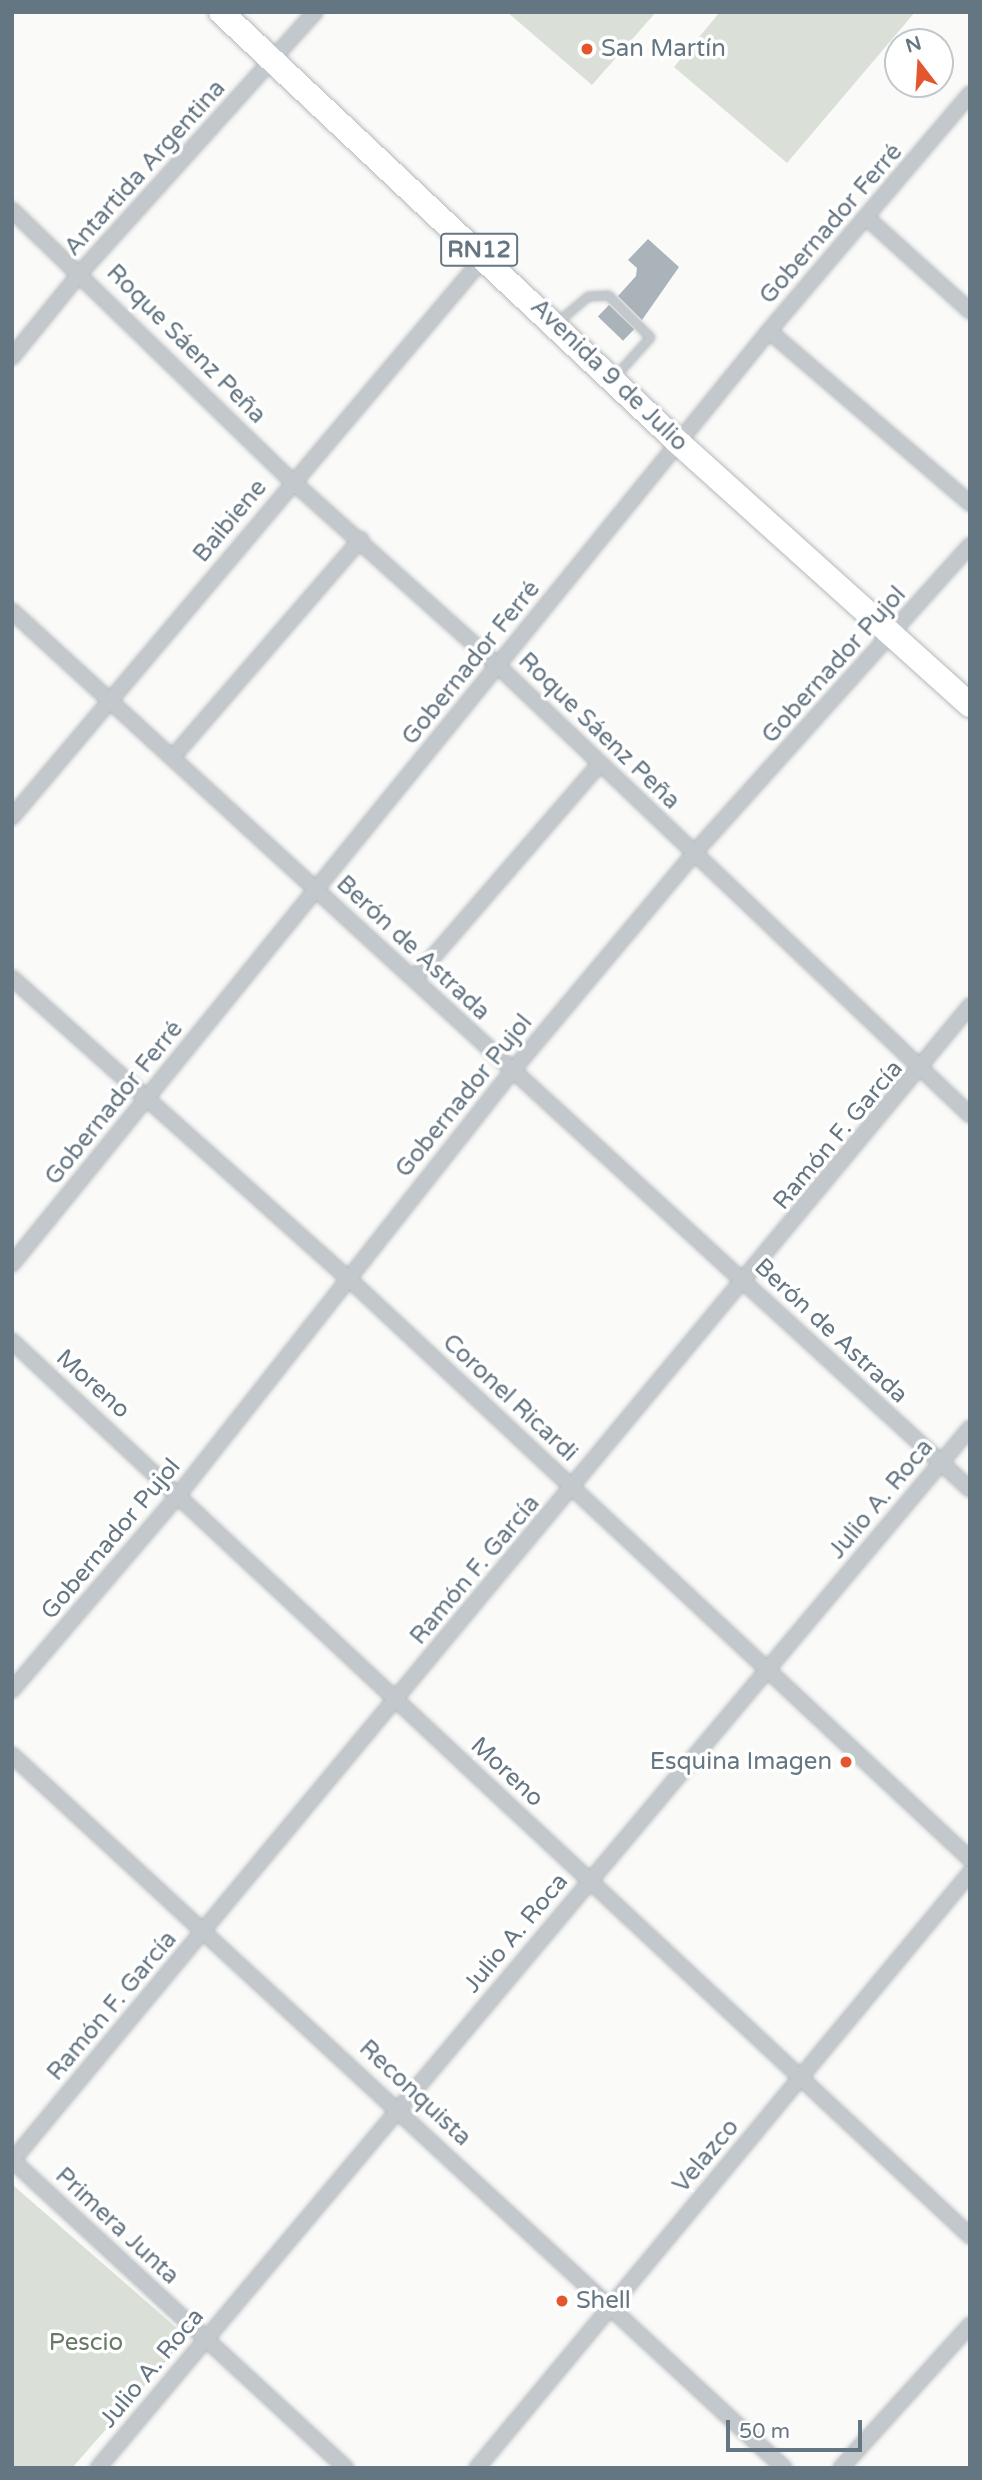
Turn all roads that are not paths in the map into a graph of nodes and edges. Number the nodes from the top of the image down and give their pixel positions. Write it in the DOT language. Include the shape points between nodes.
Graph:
graph roads {
  1 [pos="221,12"];
  2 [pos="315,12"];
  3 [pos="275,60"];
  4 [pos="970,94"];
  5 [pos="12,210"];
  6 [pos="867,218"];
  7 [pos="485,256"];
  8 [pos="80,272"];
  9 [pos="970,310"];
  10 [pos="555,323"];
  11 [pos="769,331"];
  12 [pos="12,357"];
  13 [pos="612,379"];
  14 [pos="680,444"];
  15 [pos="292,481"];
  16 [pos="970,503"];
  17 [pos="360,538"];
  18 [pos="970,545"];
  19 [pos="12,611"];
  20 [pos="892,635"];
  21 [pos="498,666"];
  22 [pos="111,701"];
  23 [pos="970,705"];
  24 [pos="172,758"];
  25 [pos="599,765"];
  26 [pos="12,817"];
  27 [pos="695,852"];
  28 [pos="316,889"];
  29 [pos="12,978"];
  30 [pos="414,979"];
  31 [pos="970,1006"];
  32 [pos="513,1070"];
  33 [pos="920,1071"];
  34 [pos="146,1100"];
  35 [pos="970,1115"];
  36 [pos="12,1264"];
  37 [pos="348,1278"];
  38 [pos="745,1283"];
  39 [pos="12,1341"];
  40 [pos="970,1428"];
  41 [pos="941,1463"];
  42 [pos="573,1488"];
  43 [pos="970,1489"];
  44 [pos="180,1493"];
  45 [pos="766,1670"];
  46 [pos="12,1690"];
  47 [pos="397,1699"];
  48 [pos="12,1755"];
  49 [pos="970,1859"];
  50 [pos="970,1872"];
  51 [pos="589,1881"];
  52 [pos="206,1928"];
  53 [pos="800,2077"];
  54 [pos="398,2110"];
  55 [pos="12,2160"];
  56 [pos="970,2236"];
  57 [pos="611,2306"];
  58 [pos="970,2325"];
  59 [pos="206,2339"];
  60 [pos="98,2468"];
  61 [pos="346,2468"];
  62 [pos="477,2468"];
  63 [pos="784,2468"];
  64 [pos="841,2468"];
  1 -- 3 [label="highway, Avenida 9 de Julio / RN12"];
  2 -- 3 [label="street, Antartida Argentina"];
  3 -- 7 [label="highway, Avenida 9 de Julio / RN12"];
  3 -- 8 [label="street, Antartida Argentina"];
  4 -- 6 [label="street, Gobernador Ferré"];
  5 -- 8 [label="street, Roque Sáenz Peña"];
  6 -- 9 [label="street"];
  6 -- 11 [label="street, Gobernador Ferré"];
  7 -- 10 [label="highway, Avenida 9 de Julio / RN12"];
  7 -- 15 [label="street, Baibiene"];
  8 -- 12 [label="street, Antartida Argentina"];
  8 -- 15 [label="street, Roque Sáenz Peña"];
  10 -- 13 [label="highway, Avenida 9 de Julio / RN12"];
  10 -- 13 [label="lane" via="588,296 608,295 650,337"];
  11 -- 14 [label="street, Gobernador Ferré"];
  11 -- 16 [label="street"];
  13 -- 14 [label="highway, Avenida 9 de Julio / RN12"];
  14 -- 20 [label="highway, Avenida 9 de Julio / RN12"];
  14 -- 21 [label="street, Gobernador Ferré"];
  15 -- 17 [label="street, Roque Sáenz Peña"];
  15 -- 22 [label="street, Baibiene"];
  17 -- 21 [label="street, Roque Sáenz Peña"];
  17 -- 24 [label="street"];
  18 -- 20 [label="street, Gobernador Pujol"];
  19 -- 22 [label="street, Berón de Astrada"];
  20 -- 23 [label="highway, Avenida 9 de Julio / RN12"];
  20 -- 27 [label="street, Gobernador Pujol"];
  21 -- 25 [label="street, Roque Sáenz Peña"];
  21 -- 28 [label="street, Gobernador Ferré"];
  22 -- 24 [label="street, Berón de Astrada"];
  22 -- 26 [label="street, Baibiene"];
  24 -- 28 [label="street, Berón de Astrada"];
  25 -- 27 [label="street, Roque Sáenz Peña"];
  25 -- 30 [label="street"];
  27 -- 32 [label="street, Gobernador Pujol"];
  27 -- 33 [label="street, Roque Sáenz Peña"];
  28 -- 30 [label="street, Berón de Astrada"];
  28 -- 34 [label="street, Gobernador Ferré"];
  29 -- 34 [label="street, Coronel Ricardi"];
  30 -- 32 [label="street, Berón de Astrada"];
  31 -- 33 [label="street, Ramón F. García"];
  32 -- 37 [label="street, Gobernador Pujol"];
  32 -- 38 [label="street, Berón de Astrada"];
  33 -- 35 [label="street, Roque Sáenz Peña"];
  33 -- 38 [label="street, Ramón F. García"];
  34 -- 36 [label="street, Gobernador Ferré"];
  34 -- 37 [label="street, Coronel Ricardi"];
  37 -- 42 [label="street, Coronel Ricardi"];
  37 -- 44 [label="street, Gobernador Pujol"];
  38 -- 41 [label="street, Berón de Astrada"];
  38 -- 42 [label="street, Ramón F. García"];
  39 -- 44 [label="street, Moreno"];
  40 -- 41 [label="street, Julio A. Roca"];
  41 -- 43 [label="street, Berón de Astrada"];
  41 -- 45 [label="street, Julio A. Roca"];
  42 -- 45 [label="street, Coronel Ricardi"];
  42 -- 47 [label="street, Ramón F. García"];
  44 -- 46 [label="street, Gobernador Pujol"];
  44 -- 47 [label="street, Moreno"];
  45 -- 49 [label="street, Coronel Ricardi"];
  45 -- 51 [label="street, Julio A. Roca"];
  47 -- 51 [label="street, Moreno"];
  47 -- 52 [label="street, Ramón F. García"];
  48 -- 52 [label="street, Reconquista"];
  50 -- 53 [label="street, Velazco"];
  51 -- 53 [label="street, Moreno"];
  51 -- 54 [label="street, Julio A. Roca"];
  52 -- 54 [label="street, Reconquista"];
  52 -- 55 [label="street, Ramón F. García"];
  53 -- 56 [label="street, Moreno"];
  53 -- 57 [label="street, Velazco"];
  54 -- 57 [label="street, Reconquista"];
  54 -- 59 [label="street, Julio A. Roca"];
  55 -- 59 [label="street, Primera Junta"];
  57 -- 62 [label="street, Velazco"];
  57 -- 63 [label="street, Reconquista"];
  58 -- 64 [label="street"];
  59 -- 60 [label="street, Julio A. Roca"];
  59 -- 61 [label="street, Primera Junta"];
}
